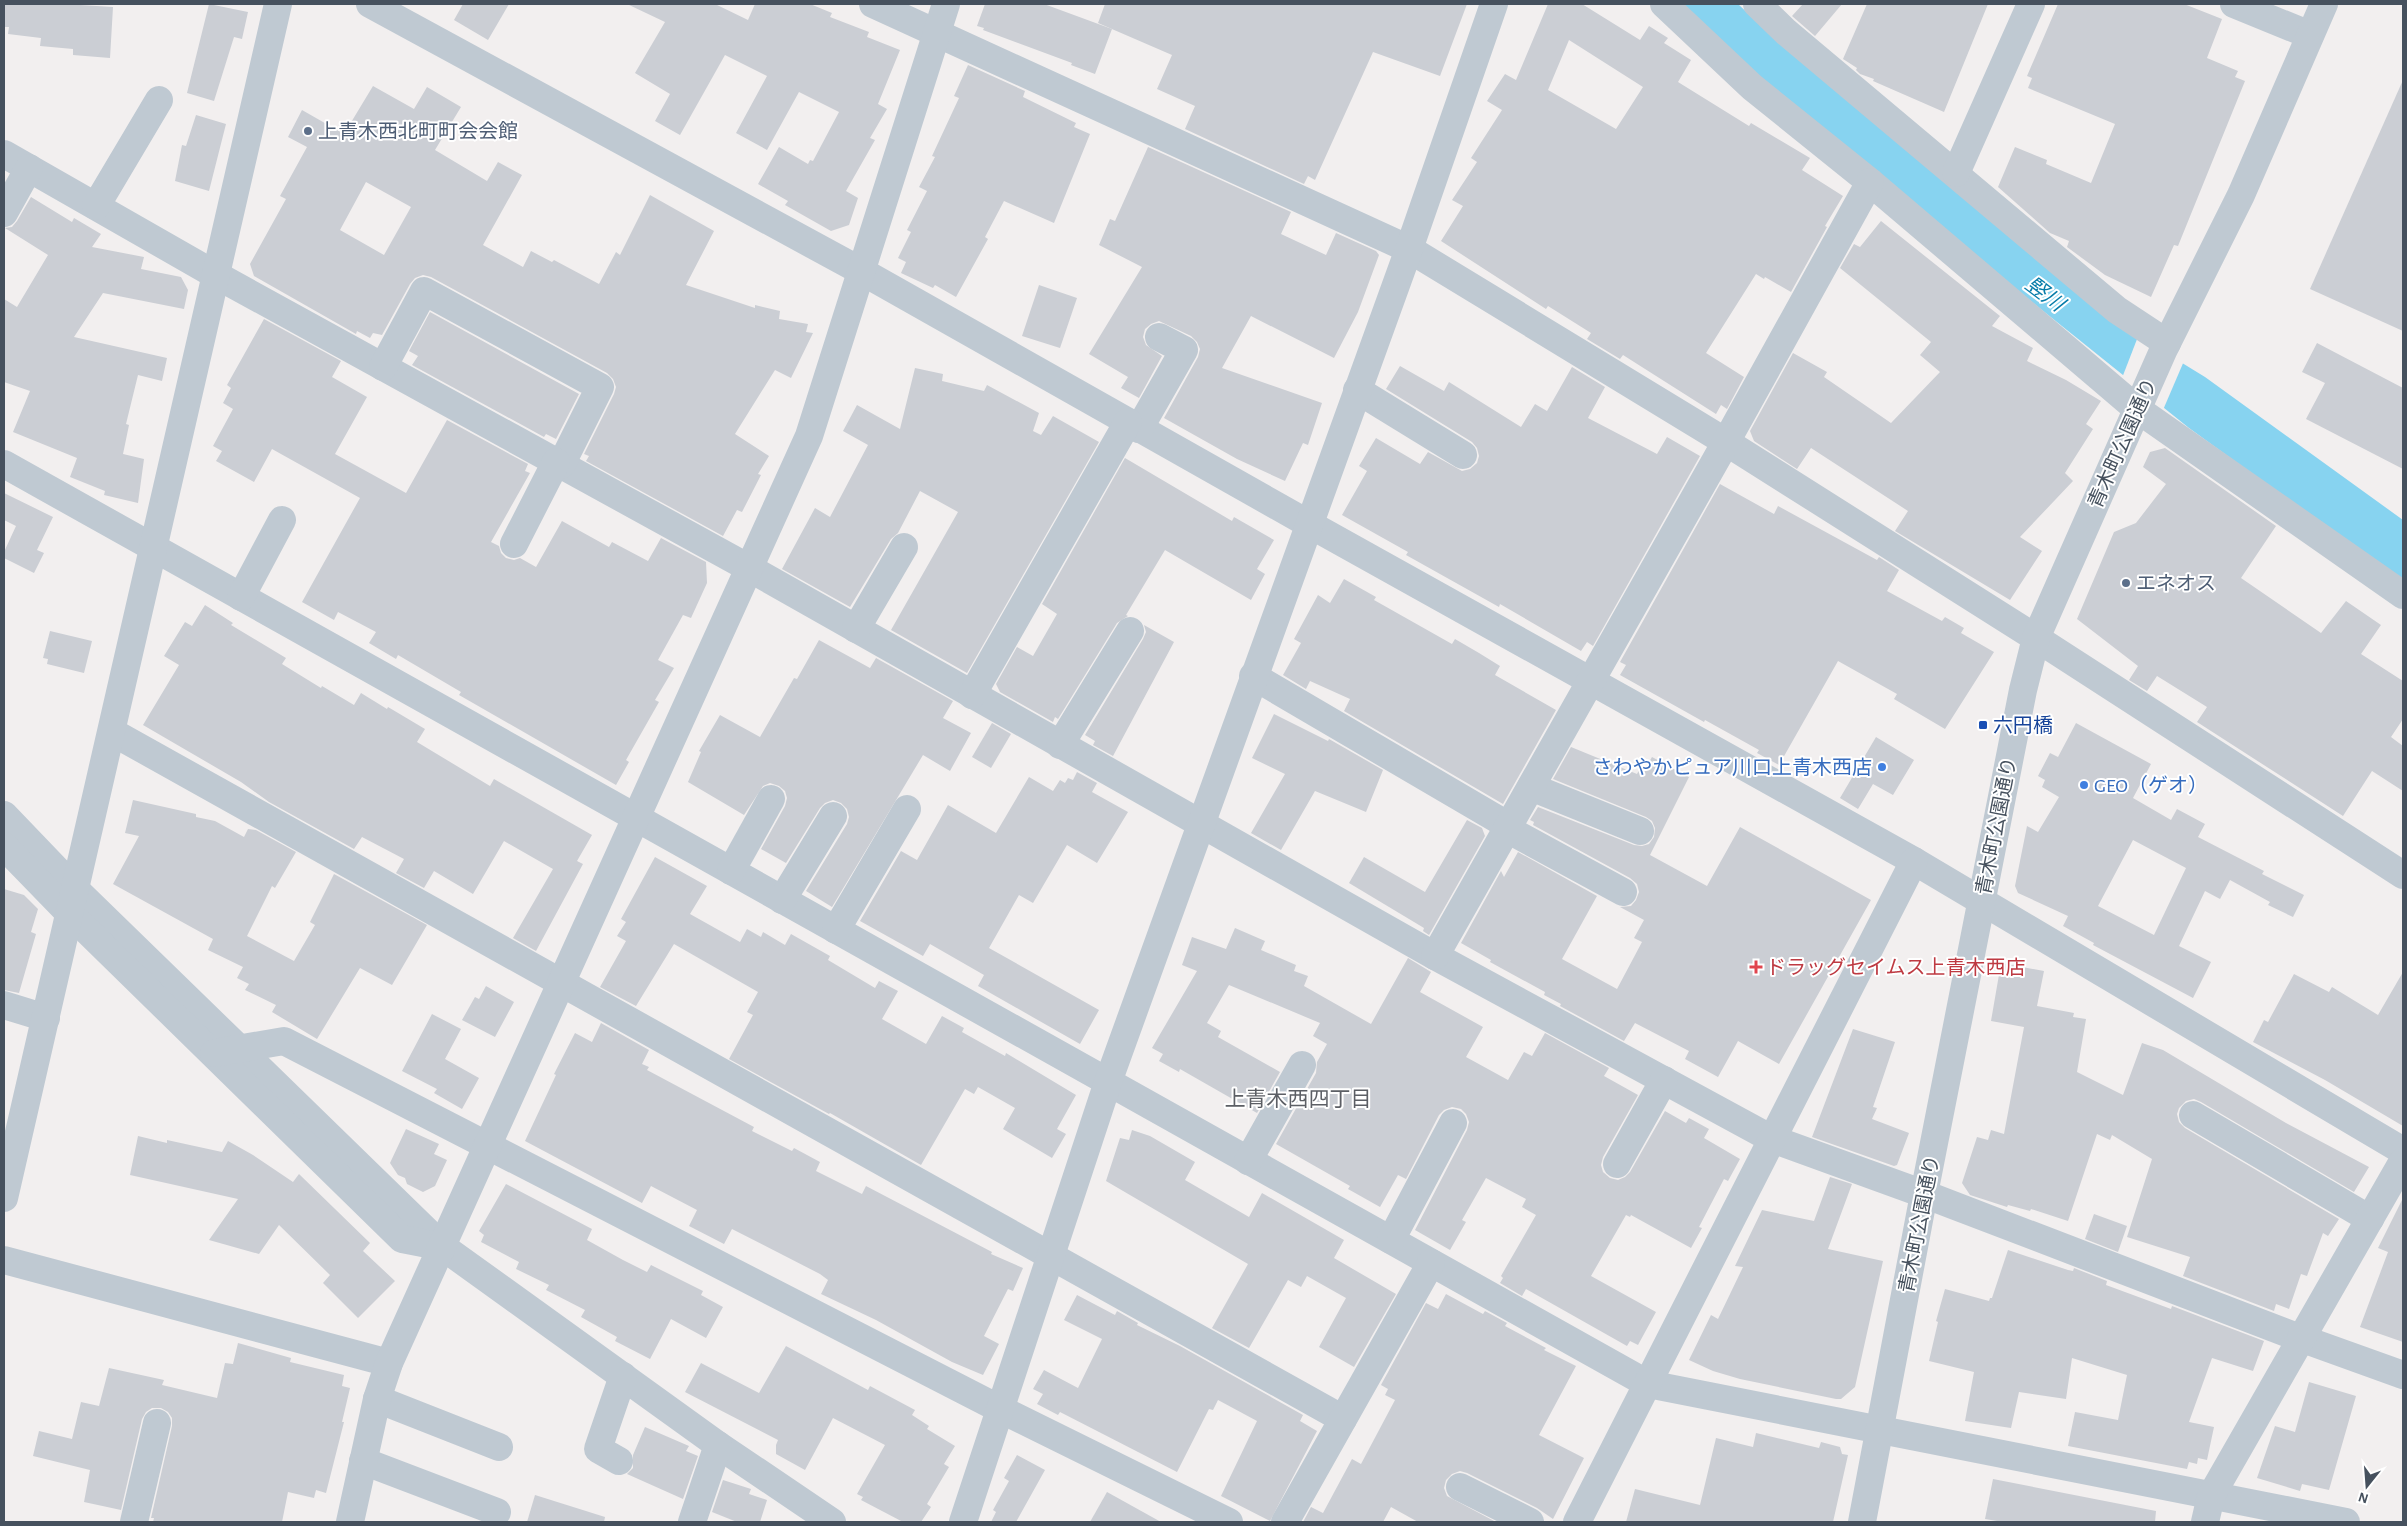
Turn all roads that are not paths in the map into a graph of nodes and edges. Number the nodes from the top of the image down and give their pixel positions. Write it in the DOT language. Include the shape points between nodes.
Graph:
graph roads {
  1 [pos="278,4"];
  2 [pos="370,4"];
  3 [pos="872,4"];
  4 [pos="946,4"];
  5 [pos="1494,4"];
  6 [pos="1664,4"];
  7 [pos="1757,4"];
  8 [pos="2032,4"];
  9 [pos="2234,4"];
  10 [pos="2324,4"];
  11 [pos="937,32"];
  12 [pos="2310,35"];
  13 [pos="159,100"];
  14 [pos="4,154"];
  15 [pos="29,168"];
  16 [pos="1956,173"];
  17 [pos="1870,182"];
  18 [pos="96,206"];
  19 [pos="4,213"];
  20 [pos="1409,249"];
  21 [pos="861,272"];
  22 [pos="216,274"];
  23 [pos="1159,337"];
  24 [pos="2165,346"];
  25 [pos="383,367"];
  26 [pos="1357,390"];
  27 [pos="2140,404"];
  28 [pos="1134,425"];
  29 [pos="1726,442"];
  30 [pos="1463,454"];
  31 [pos="4,464"];
  32 [pos="559,464"];
  33 [pos="282,520"];
  34 [pos="1309,524"];
  35 [pos="514,544"];
  36 [pos="904,547"];
  37 [pos="154,548"];
  38 [pos="749,568"];
  39 [pos="2403,595"];
  40 [pos="241,597"];
  41 [pos="856,630"];
  42 [pos="1130,631"];
  43 [pos="2036,638"];
  44 [pos="1253,676"];
  45 [pos="1590,681"];
  46 [pos="972,695"];
  47 [pos="112,732"];
  48 [pos="1060,745"];
  49 [pos="1531,787"];
  50 [pos="772,798"];
  51 [pos="907,809"];
  52 [pos="4,815"];
  53 [pos="833,816"];
  54 [pos="637,819"];
  55 [pos="1201,822"];
  56 [pos="1508,827"];
  57 [pos="1640,831"];
  58 [pos="4,846"];
  59 [pos="1914,860"];
  60 [pos="730,871"];
  61 [pos="2403,876"];
  62 [pos="1623,892"];
  63 [pos="782,900"];
  64 [pos="1982,900"];
  65 [pos="73,902"];
  66 [pos="836,930"];
  67 [pos="1435,956"];
  68 [pos="562,982"];
  69 [pos="4,1005"];
  70 [pos="46,1018"];
  71 [pos="226,1051"];
  72 [pos="1302,1065"];
  73 [pos="1664,1080"];
  74 [pos="1108,1082"];
  75 [pos="2193,1115"];
  76 [pos="1453,1122"];
  77 [pos="1772,1139"];
  78 [pos="487,1146"];
  79 [pos="2403,1151"];
  80 [pos="1248,1161"];
  81 [pos="2403,1162"];
  82 [pos="1617,1164"];
  83 [pos="1924,1194"];
  84 [pos="4,1198"];
  85 [pos="2370,1219"];
  86 [pos="1390,1240"];
  87 [pos="443,1247"];
  88 [pos="1051,1257"];
  89 [pos="4,1260"];
  90 [pos="1431,1263"];
  91 [pos="2300,1338"];
  92 [pos="389,1363"];
  93 [pos="2403,1375"];
  94 [pos="623,1376"];
  95 [pos="1648,1384"];
  96 [pos="377,1399"];
  97 [pos="1000,1409"];
  98 [pos="1343,1419"];
  99 [pos="157,1423"];
  100 [pos="1881,1430"];
  101 [pos="718,1445"];
  102 [pos="499,1447"];
  103 [pos="363,1461"];
  104 [pos="619,1461"];
  105 [pos="1460,1487"];
  106 [pos="2211,1496"];
  107 [pos="497,1512"];
  108 [pos="134,1522"];
  109 [pos="350,1522"];
  110 [pos="692,1522"];
  111 [pos="832,1522"];
  112 [pos="963,1522"];
  113 [pos="1229,1522"];
  114 [pos="1285,1522"];
  115 [pos="1530,1522"];
  116 [pos="1577,1522"];
  117 [pos="1862,1522"];
  118 [pos="2205,1522"];
  119 [pos="2346,1522"];
  1 -- 22 [label="street"];
  2 -- 21 [label="street"];
  3 -- 11 [label="street"];
  4 -- 11 [label="street"];
  5 -- 20 [label="street"];
  6 -- 17 [label="street" via="1752,87"];
  7 -- 16 [label="street" via="1786,32"];
  8 -- 16 [label="street"];
  9 -- 12 [label="street"];
  10 -- 12 [label="street, 青木町公園通り"];
  11 -- 20 [label="street"];
  11 -- 21 [label="street"];
  12 -- 24 [label="street, 青木町公園通り" via="2241,195"];
  13 -- 18 [label="street"];
  14 -- 15 [label="street"];
  15 -- 18 [label="street"];
  15 -- 19 [label="street"];
  16 -- 24 [label="street" via="2117,310"];
  17 -- 27 [label="street"];
  17 -- 29 [label="street"];
  18 -- 22 [label="street"];
  20 -- 26 [label="street"];
  20 -- 29 [label="street"];
  21 -- 28 [label="street"];
  21 -- 38 [label="street" via="809,436"];
  22 -- 25 [label="street"];
  22 -- 37 [label="street"];
  23 -- 28 [label="street" via="1184,350"];
  24 -- 27 [label="street, 青木町公園通り"];
  25 -- 32 [label="street"];
  25 -- 32 [label="street" via="424,291 600,387"];
  26 -- 30 [label="street"];
  26 -- 34 [label="street"];
  27 -- 39 [label="street"];
  27 -- 43 [label="street, 青木町公園通り"];
  28 -- 34 [label="street"];
  28 -- 46 [label="street"];
  29 -- 43 [label="street"];
  29 -- 45 [label="street"];
  31 -- 37 [label="street"];
  32 -- 35 [label="street"];
  32 -- 38 [label="street"];
  33 -- 40 [label="street"];
  34 -- 44 [label="street"];
  34 -- 45 [label="street"];
  36 -- 41 [label="street"];
  37 -- 40 [label="street"];
  37 -- 47 [label="street"];
  38 -- 41 [label="street"];
  38 -- 54 [label="street"];
  40 -- 54 [label="street"];
  41 -- 46 [label="street"];
  42 -- 48 [label="street"];
  43 -- 61 [label="street"];
  43 -- 64 [label="street, 青木町公園通り" via="2022,690"];
  44 -- 55 [label="street"];
  44 -- 56 [label="street"];
  45 -- 49 [label="street"];
  45 -- 59 [label="street"];
  46 -- 48 [label="street"];
  47 -- 65 [label="street"];
  47 -- 68 [label="street"];
  48 -- 55 [label="street"];
  49 -- 56 [label="street"];
  49 -- 57 [label="street"];
  50 -- 60 [label="street"];
  51 -- 66 [label="street"];
  52 -- 65 [label="street"];
  53 -- 63 [label="street"];
  54 -- 60 [label="street"];
  54 -- 68 [label="street"];
  55 -- 67 [label="street"];
  55 -- 74 [label="street"];
  56 -- 62 [label="street"];
  56 -- 67 [label="street"];
  58 -- 65 [label="street"];
  59 -- 64 [label="street"];
  59 -- 77 [label="street"];
  60 -- 63 [label="street"];
  63 -- 66 [label="street"];
  64 -- 79 [label="street"];
  64 -- 83 [label="street, 青木町公園通り"];
  65 -- 70 [label="street"];
  65 -- 71 [label="street"];
  66 -- 74 [label="street"];
  67 -- 73 [label="street"];
  68 -- 78 [label="street"];
  68 -- 88 [label="street"];
  69 -- 70 [label="street"];
  70 -- 84 [label="street"];
  71 -- 78 [label="street" via="284,1041"];
  71 -- 87 [label="street" via="402,1238"];
  72 -- 80 [label="street"];
  73 -- 77 [label="street"];
  73 -- 82 [label="street"];
  74 -- 80 [label="street"];
  74 -- 88 [label="street"];
  75 -- 85 [label="street"];
  76 -- 86 [label="street"];
  77 -- 83 [label="street"];
  77 -- 95 [label="street"];
  78 -- 87 [label="street"];
  78 -- 97 [label="street"];
  80 -- 86 [label="street"];
  81 -- 85 [label="street"];
  83 -- 91 [label="street"];
  83 -- 100 [label="street, 青木町公園通り"];
  85 -- 91 [label="street"];
  86 -- 90 [label="street"];
  87 -- 92 [label="street"];
  87 -- 94 [label="street"];
  88 -- 97 [label="street"];
  88 -- 98 [label="street"];
  89 -- 92 [label="street"];
  90 -- 95 [label="street"];
  90 -- 98 [label="street"];
  91 -- 93 [label="street"];
  91 -- 106 [label="street"];
  92 -- 96 [label="street"];
  94 -- 101 [label="street"];
  94 -- 104 [label="street" via="598,1449"];
  95 -- 100 [label="street"];
  95 -- 116 [label="street"];
  96 -- 102 [label="street"];
  96 -- 103 [label="street"];
  97 -- 112 [label="street"];
  97 -- 113 [label="street"];
  98 -- 114 [label="street"];
  99 -- 108 [label="street"];
  100 -- 106 [label="street"];
  100 -- 117 [label="street, 青木町公園通り"];
  101 -- 110 [label="street"];
  101 -- 111 [label="street"];
  103 -- 107 [label="street"];
  103 -- 109 [label="street"];
  105 -- 115 [label="street"];
  106 -- 118 [label="street"];
  106 -- 119 [label="street"];
}
